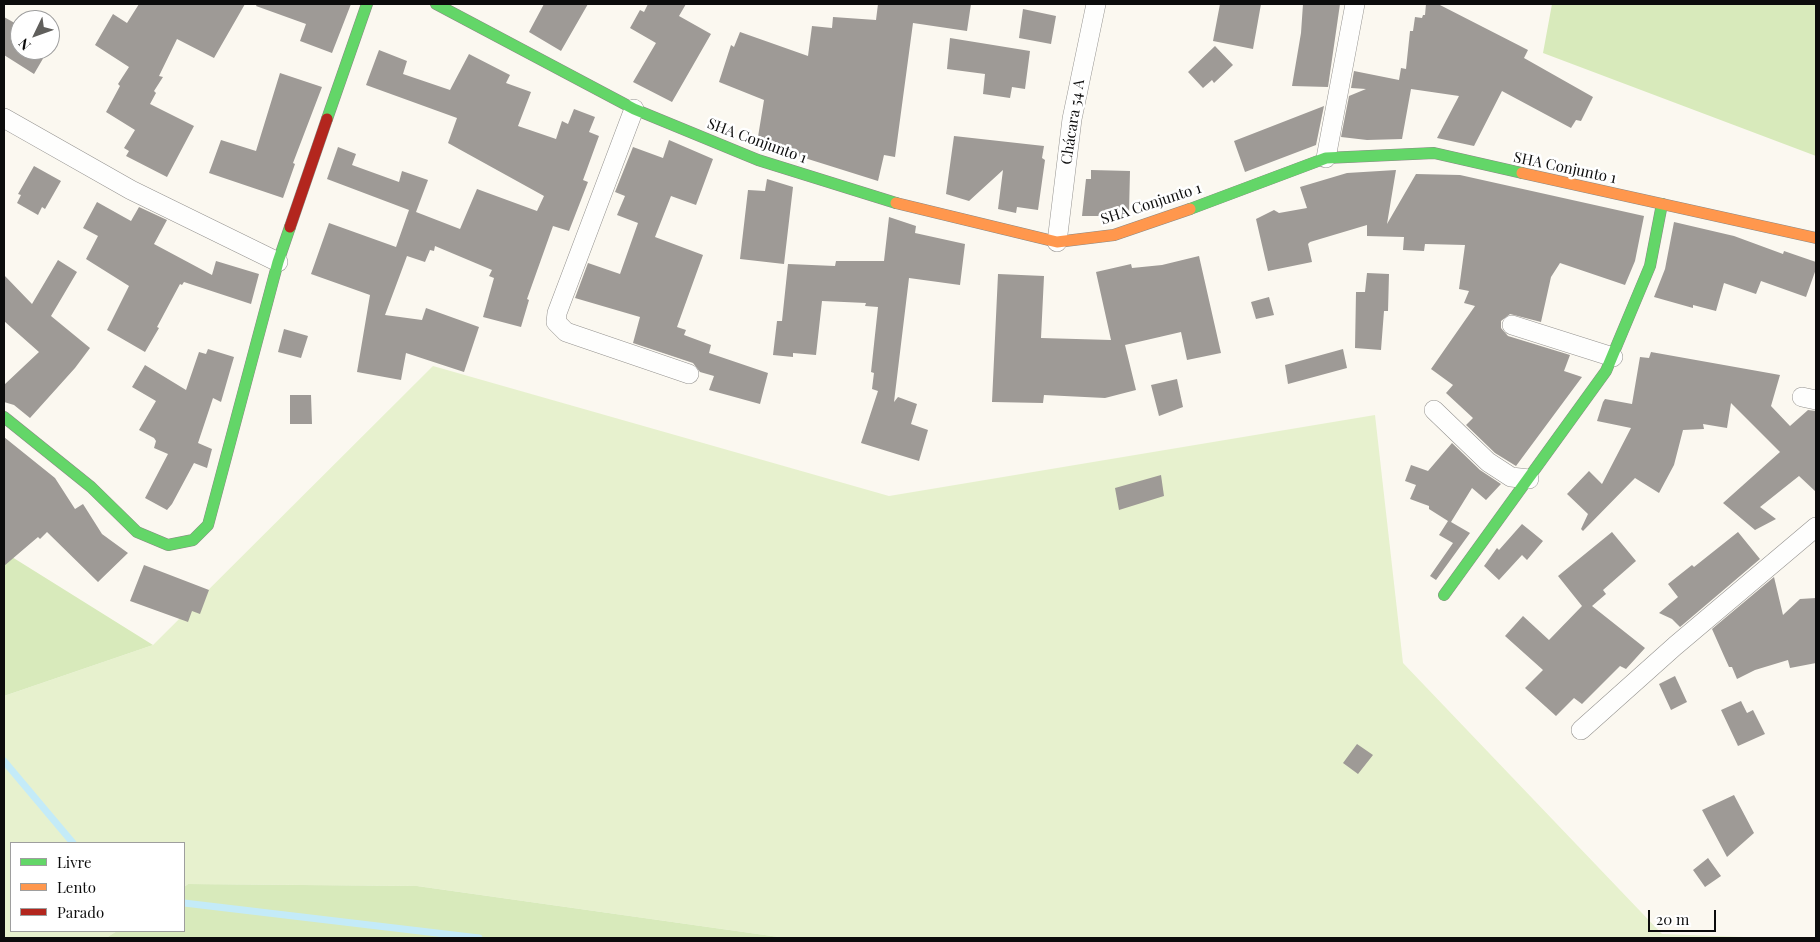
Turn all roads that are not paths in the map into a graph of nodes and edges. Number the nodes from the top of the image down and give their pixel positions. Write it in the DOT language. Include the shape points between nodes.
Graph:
graph roads {
  1 [pos="368,4"];
  2 [pos="436,4"];
  3 [pos="1096,4"];
  4 [pos="1355,4"];
  5 [pos="634,109"];
  6 [pos="4,118"];
  7 [pos="1326,158"];
  8 [pos="1662,204"];
  9 [pos="1816,238"];
  10 [pos="1057,242"];
  11 [pos="278,262"];
  12 [pos="1512,325"];
  13 [pos="1613,357"];
  14 [pos="689,374"];
  15 [pos="1434,410"];
  16 [pos="4,417"];
  17 [pos="1529,479"];
  18 [pos="1816,527"];
  19 [pos="1444,595"];
  20 [pos="1581,730"];
  1 -- 11 [label="street"];
  2 -- 5 [label="street, SHA Conjunto 1"];
  3 -- 10 [label="street, Chácara 54 A" via="1072,119"];
  4 -- 7 [label="street"];
  5 -- 10 [label="street, SHA Conjunto 1" via="758,160 908,207"];
  5 -- 14 [label="street" via="556,322 566,332"];
  6 -- 11 [label="street" via="131,190"];
  7 -- 8 [label="street, SHA Conjunto 1" via="1434,153"];
  7 -- 10 [label="street, SHA Conjunto 1" via="1114,235"];
  8 -- 9 [label="street, SHA Conjunto 1"];
  8 -- 13 [label="street" via="1650,266"];
  11 -- 16 [label="street" via="208,526 193,540 168,545 137,532 91,487"];
  12 -- 13 [label="street"];
  13 -- 17 [label="street"];
  15 -- 17 [label="street" via="1488,462 1511,477"];
  17 -- 19 [label="street"];
  18 -- 20 [label="street"];
}
